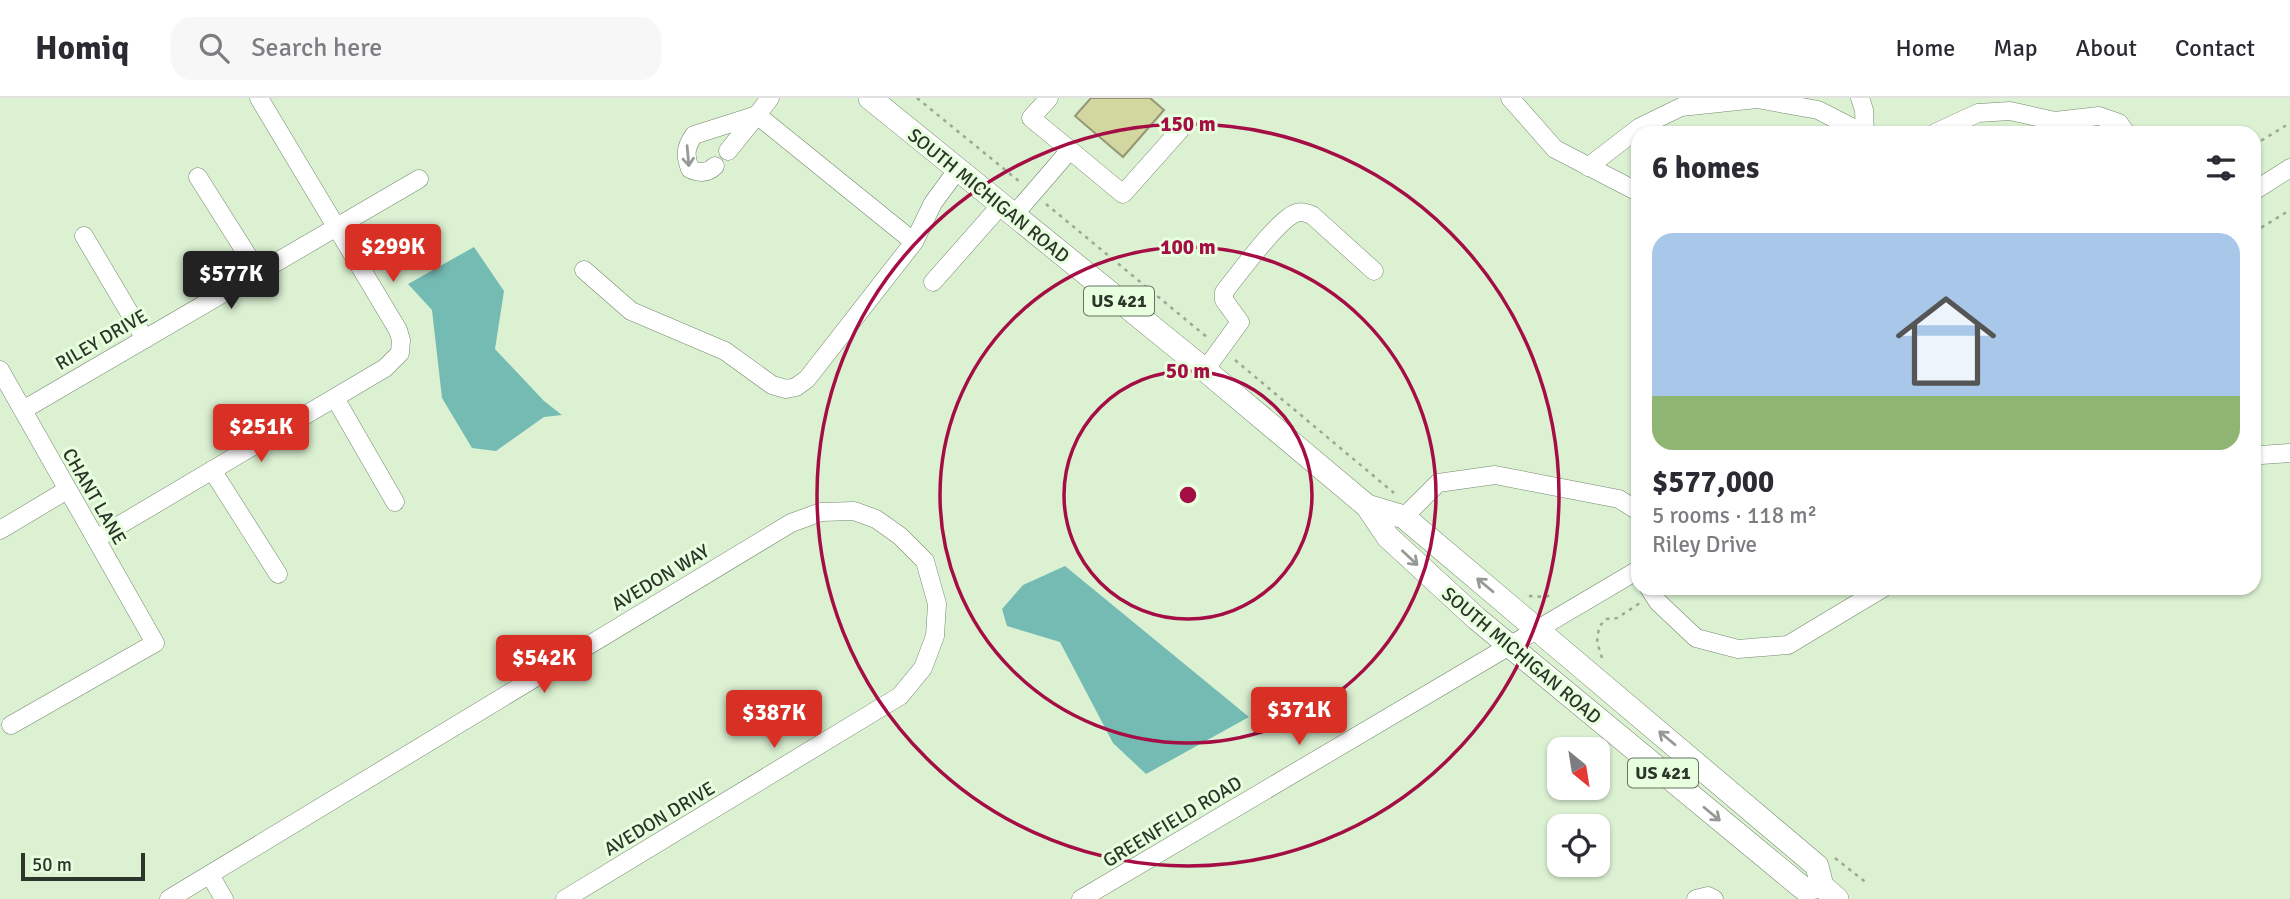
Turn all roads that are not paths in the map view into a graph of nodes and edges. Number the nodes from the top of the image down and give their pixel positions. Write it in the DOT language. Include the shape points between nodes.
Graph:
graph roads {
  1 [pos="259,98"];
  2 [pos="770,98"];
  3 [pos="1049,98"];
  4 [pos="1510,98"];
  5 [pos="1860,98"];
  6 [pos="877,100"];
  7 [pos="1796,102"];
  8 [pos="757,115"];
  9 [pos="1642,126"];
  10 [pos="1850,126"];
  11 [pos="1864,126"];
  12 [pos="1950,126"];
  13 [pos="2057,126"];
  14 [pos="2064,126"];
  15 [pos="2121,126"];
  16 [pos="1180,130"];
  17 [pos="1631,134"];
  18 [pos="1070,150"];
  19 [pos="728,151"];
  20 [pos="715,166"];
  21 [pos="1588,167"];
  22 [pos="2290,168"];
  23 [pos="958,169"];
  24 [pos="198,177"];
  25 [pos="419,179"];
  26 [pos="2261,187"];
  27 [pos="1631,188"];
  28 [pos="1008,210"];
  29 [pos="336,227"];
  30 [pos="84,236"];
  31 [pos="914,242"];
  32 [pos="583,270"];
  33 [pos="1374,271"];
  34 [pos="258,272"];
  35 [pos="933,282"];
  36 [pos="145,339"];
  37 [pos="0,370"];
  38 [pos="1205,370"];
  39 [pos="335,398"];
  40 [pos="23,410"];
  41 [pos="2290,453"];
  42 [pos="2261,455"];
  43 [pos="212,470"];
  44 [pos="67,490"];
  45 [pos="395,502"];
  46 [pos="1367,506"];
  47 [pos="1631,507"];
  48 [pos="1404,517"];
  49 [pos="0,530"];
  50 [pos="96,539"];
  51 [pos="925,561"];
  52 [pos="278,574"];
  53 [pos="1631,574"];
  54 [pos="1650,595"];
  55 [pos="1871,595"];
  56 [pos="1538,629"];
  57 [pos="1508,646"];
  58 [pos="11,725"];
  59 [pos="210,875"];
  60 [pos="1830,892"];
  61 [pos="169,899"];
  62 [pos="225,899"];
  63 [pos="565,899"];
  64 [pos="1081,899"];
  65 [pos="1696,899"];
  66 [pos="1714,899"];
  1 -- 29 [label="street"];
  2 -- 8 [label="street"];
  3 -- 18 [label="street" via="1031,118"];
  4 -- 21 [label="street" via="1555,149"];
  5 -- 11 [label="street"];
  6 -- 23 [label="main road, SOUTH MICHIGAN ROAD / US 421"];
  7 -- 9 [label="street" via="1757,99 1681,107"];
  7 -- 10 [label="street"];
  8 -- 19 [label="street"];
  8 -- 20 [label="street, one-way" via="694,135 686,147 690,169 699,173"];
  8 -- 31 [label="street"];
  12 -- 13 [label="street" via="1978,113 2010,111"];
  14 -- 15 [label="street" via="2099,117"];
  16 -- 18 [label="street" via="1123,194"];
  17 -- 21 [label="street"];
  18 -- 28 [label="street"];
  21 -- 27 [label="street"];
  22 -- 26 [label="street"];
  23 -- 28 [label="main road, SOUTH MICHIGAN ROAD / US 421"];
  23 -- 31 [label="street" via="933,203"];
  24 -- 34 [label="street"];
  25 -- 29 [label="street, RILEY DRIVE"];
  28 -- 35 [label="street"];
  28 -- 38 [label="main road, SOUTH MICHIGAN ROAD / US 421"];
  29 -- 34 [label="street, RILEY DRIVE"];
  29 -- 39 [label="street" via="401,340 400,353 385,368"];
  30 -- 36 [label="street"];
  31 -- 32 [label="street" via="807,379 786,389 772,385 725,351 631,311"];
  33 -- 38 [label="street" via="1312,215 1294,213 1224,292 1224,300 1240,322"];
  34 -- 36 [label="street, RILEY DRIVE"];
  36 -- 40 [label="street, RILEY DRIVE"];
  37 -- 40 [label="street, CHANT LANE"];
  38 -- 46 [label="main road, SOUTH MICHIGAN ROAD / US 421"];
  39 -- 43 [label="street"];
  39 -- 45 [label="street"];
  40 -- 44 [label="street, CHANT LANE"];
  41 -- 42 [label="street"];
  43 -- 50 [label="street"];
  43 -- 52 [label="street"];
  44 -- 49 [label="street"];
  44 -- 50 [label="street, CHANT LANE"];
  46 -- 48 [label="main road, SOUTH MICHIGAN ROAD / US 421"];
  46 -- 57 [label="main road, SOUTH MICHIGAN ROAD / US 421, one-way" via="1388,537"];
  47 -- 48 [label="street" via="1619,499 1494,475 1438,483"];
  56 -- 48 [label="main road, SOUTH MICHIGAN ROAD / US 421, one-way"];
  50 -- 58 [label="street, CHANT LANE" via="155,643"];
  51 -- 59 [label="street, AVEDON WAY" via="876,519 854,511 821,512 791,523"];
  51 -- 63 [label="street, AVEDON DRIVE" via="937,604 935,636 923,668 900,696"];
  53 -- 56 [label="street, GREENFIELD ROAD"];
  54 -- 55 [label="street" via="1696,638 1738,649 1788,645"];
  56 -- 57 [label="street, GREENFIELD ROAD"];
  60 -- 56 [label="main road, SOUTH MICHIGAN ROAD / US 421, one-way" via="1818,866"];
  57 -- 60 [label="main road, SOUTH MICHIGAN ROAD / US 421, one-way" via="1804,889"];
  57 -- 64 [label="street, GREENFIELD ROAD"];
  59 -- 61 [label="street, AVEDON WAY"];
  59 -- 62 [label="street"];
  65 -- 66 [label="street"];
}
